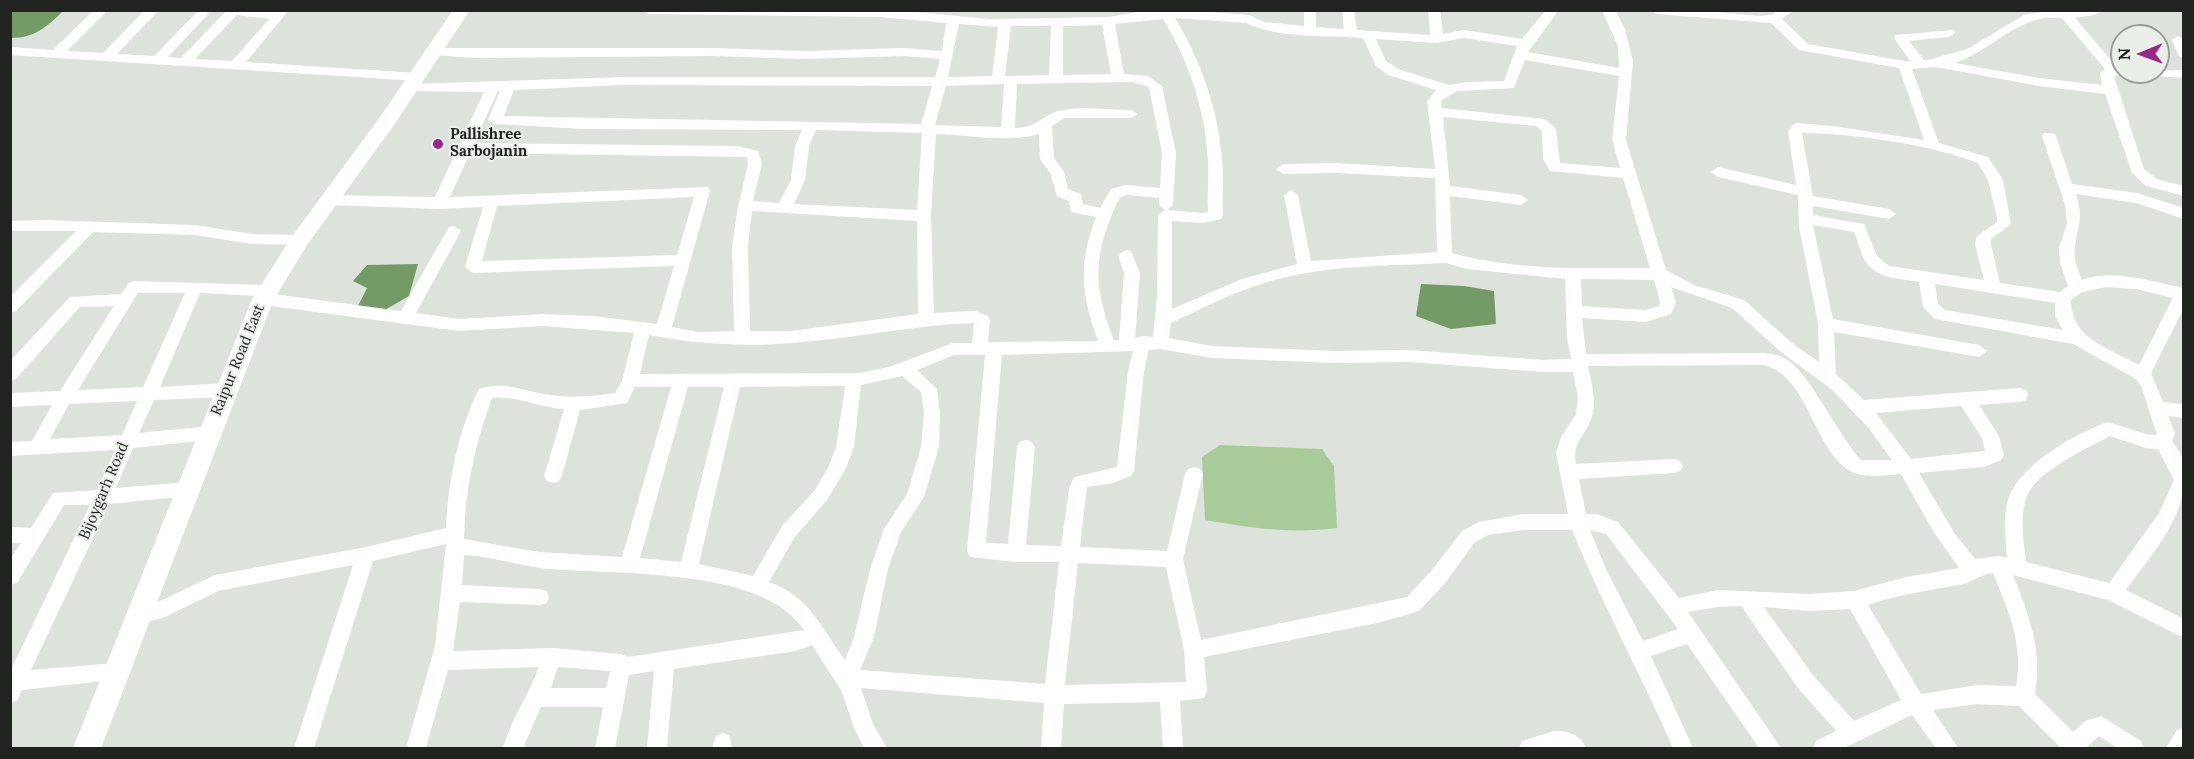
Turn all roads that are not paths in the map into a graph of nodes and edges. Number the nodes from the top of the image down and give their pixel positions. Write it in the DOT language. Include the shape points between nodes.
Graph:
graph roads {
  1 [pos="102,10"];
  2 [pos="153,10"];
  3 [pos="206,10"];
  4 [pos="462,10"];
  5 [pos="648,10"];
  6 [pos="1310,10"];
  7 [pos="1348,10"];
  8 [pos="1434,10"];
  9 [pos="1553,10"];
  10 [pos="1608,10"];
  11 [pos="1657,10"];
  12 [pos="1788,10"];
  13 [pos="2098,10"];
  14 [pos="282,13"];
  15 [pos="1138,13"];
  16 [pos="1229,14"];
  17 [pos="2065,14"];
  18 [pos="1167,15"];
  19 [pos="976,16"];
  20 [pos="1063,18"];
  21 [pos="1774,19"];
  22 [pos="953,21"];
  23 [pos="1108,21"];
  24 [pos="1005,23"];
  25 [pos="1310,30"];
  26 [pos="1351,33"];
  27 [pos="1949,33"];
  28 [pos="1368,35"];
  29 [pos="1437,39"];
  30 [pos="2178,40"];
  31 [pos="1522,50"];
  32 [pos="435,51"];
  33 [pos="13,54"];
  34 [pos="56,54"];
  35 [pos="948,55"];
  36 [pos="2184,55"];
  37 [pos="106,57"];
  38 [pos="158,60"];
  39 [pos="185,61"];
  40 [pos="2110,62"];
  41 [pos="1938,64"];
  42 [pos="236,65"];
  43 [pos="1904,65"];
  44 [pos="1921,66"];
  45 [pos="2110,72"];
  46 [pos="1627,73"];
  47 [pos="1056,78"];
  48 [pos="1118,78"];
  49 [pos="1005,79"];
  50 [pos="940,80"];
  51 [pos="414,82"];
  52 [pos="509,86"];
  53 [pos="493,87"];
  54 [pos="1447,89"];
  55 [pos="2111,90"];
  56 [pos="1434,112"];
  57 [pos="1131,114"];
  58 [pos="811,126"];
  59 [pos="1046,127"];
  60 [pos="929,129"];
  61 [pos="1008,133"];
  62 [pos="2049,136"];
  63 [pos="1933,146"];
  64 [pos="465,148"];
  65 [pos="1283,169"];
  66 [pos="1718,172"];
  67 [pos="1627,173"];
  68 [pos="1442,174"];
  69 [pos="2142,178"];
  70 [pos="2066,188"];
  71 [pos="1443,190"];
  72 [pos="2184,191"];
  73 [pos="1167,194"];
  74 [pos="1291,195"];
  75 [pos="1805,195"];
  76 [pos="2137,198"];
  77 [pos="328,200"];
  78 [pos="1521,200"];
  79 [pos="491,203"];
  80 [pos="439,204"];
  81 [pos="745,206"];
  82 [pos="784,208"];
  83 [pos="1105,213"];
  84 [pos="1890,214"];
  85 [pos="2184,214"];
  86 [pos="1165,215"];
  87 [pos="924,216"];
  88 [pos="1806,219"];
  89 [pos="10,226"];
  90 [pos="89,227"];
  91 [pos="454,231"];
  92 [pos="300,240"];
  93 [pos="1126,255"];
  94 [pos="1446,257"];
  95 [pos="684,260"];
  96 [pos="1305,268"];
  97 [pos="1573,272"];
  98 [pos="1660,274"];
  99 [pos="1926,277"];
  100 [pos="2076,286"];
  101 [pos="195,287"];
  102 [pos="1993,288"];
  103 [pos="2183,294"];
  104 [pos="265,295"];
  105 [pos="2063,298"];
  106 [pos="125,300"];
  107 [pos="10,307"];
  108 [pos="1574,311"];
  109 [pos="405,318"];
  110 [pos="926,319"];
  111 [pos="1165,319"];
  112 [pos="1826,324"];
  113 [pos="644,328"];
  114 [pos="663,332"];
  115 [pos="742,338"];
  116 [pos="2076,338"];
  117 [pos="1143,343"];
  118 [pos="1107,346"];
  119 [pos="987,350"];
  120 [pos="1979,351"];
  121 [pos="1580,362"];
  122 [pos="903,367"];
  123 [pos="10,374"];
  124 [pos="2142,374"];
  125 [pos="1828,376"];
  126 [pos="854,380"];
  127 [pos="630,381"];
  128 [pos="681,381"];
  129 [pos="733,382"];
  130 [pos="228,390"];
  131 [pos="146,393"];
  132 [pos="2020,395"];
  133 [pos="64,398"];
  134 [pos="10,400"];
  135 [pos="1967,401"];
  136 [pos="574,402"];
  137 [pos="1862,407"];
  138 [pos="2157,408"];
  139 [pos="2184,411"];
  140 [pos="210,433"];
  141 [pos="124,442"];
  142 [pos="2163,442"];
  143 [pos="38,446"];
  144 [pos="1026,447"];
  145 [pos="10,449"];
  146 [pos="2180,465"];
  147 [pos="1674,466"];
  148 [pos="1906,467"];
  149 [pos="1568,471"];
  150 [pos="1194,474"];
  151 [pos="553,476"];
  152 [pos="189,489"];
  153 [pos="103,497"];
  154 [pos="1578,522"];
  155 [pos="10,535"];
  156 [pos="35,536"];
  157 [pos="454,541"];
  158 [pos="1016,554"];
  159 [pos="366,555"];
  160 [pos="1070,556"];
  161 [pos="1174,559"];
  162 [pos="2008,566"];
  163 [pos="628,567"];
  164 [pos="1971,568"];
  165 [pos="688,572"];
  166 [pos="10,577"];
  167 [pos="757,586"];
  168 [pos="452,593"];
  169 [pos="2114,593"];
  170 [pos="540,597"];
  171 [pos="1747,599"];
  172 [pos="1855,600"];
  173 [pos="1675,608"];
  174 [pos="138,615"];
  175 [pos="2184,629"];
  176 [pos="817,634"];
  177 [pos="1691,634"];
  178 [pos="1194,650"];
  179 [pos="1639,651"];
  180 [pos="552,657"];
  181 [pos="442,661"];
  182 [pos="665,661"];
  183 [pos="621,667"];
  184 [pos="116,672"];
  185 [pos="847,678"];
  186 [pos="14,687"];
  187 [pos="1169,692"];
  188 [pos="1055,693"];
  189 [pos="537,697"];
  190 [pos="2024,697"];
  191 [pos="615,698"];
  192 [pos="1915,705"];
  193 [pos="1852,734"];
  194 [pos="2184,737"];
  195 [pos="87,748"];
  196 [pos="304,748"];
  197 [pos="416,748"];
  198 [pos="513,748"];
  199 [pos="605,748"];
  200 [pos="657,748"];
  201 [pos="877,748"];
  202 [pos="1051,748"];
  203 [pos="1173,748"];
  204 [pos="1529,748"];
  205 [pos="1576,748"];
  206 [pos="1683,748"];
  207 [pos="1771,748"];
  208 [pos="1823,748"];
  209 [pos="1948,748"];
  210 [pos="2134,748"];
  211 [pos="2176,748"];
  1 -- 34 [label="street"];
  2 -- 37 [label="street"];
  3 -- 38 [label="street"];
  4 -- 32 [label="street, Raipur Road East"];
  5 -- 22 [label="street" via="881,13"];
  6 -- 25 [label="street"];
  7 -- 26 [label="street"];
  8 -- 29 [label="street"];
  9 -- 31 [label="street"];
  10 -- 46 [label="street" via="1624,46"];
  11 -- 21 [label="street"];
  12 -- 21 [label="street"];
  13 -- 17 [label="street"];
  14 -- 39 [label="street" via="234,11"];
  14 -- 42 [label="street"];
  15 -- 18 [label="street"];
  15 -- 23 [label="street"];
  16 -- 18 [label="street"];
  16 -- 25 [label="street" via="1261,25"];
  17 -- 40 [label="street"];
  17 -- 41 [label="street" via="2030,17 1983,46"];
  18 -- 86 [label="street" via="1181,37 1204,100 1215,160 1216,215"];
  19 -- 22 [label="street"];
  19 -- 24 [label="street"];
  20 -- 23 [label="street"];
  20 -- 24 [label="street"];
  20 -- 47 [label="street"];
  21 -- 43 [label="street" via="1804,47"];
  22 -- 35 [label="street"];
  23 -- 48 [label="street"];
  24 -- 49 [label="street"];
  25 -- 26 [label="street"];
  26 -- 28 [label="street"];
  27 -- 44 [label="street" via="1900,38"];
  28 -- 29 [label="street"];
  28 -- 54 [label="street" via="1381,63 1394,72"];
  29 -- 31 [label="street" via="1464,34"];
  30 -- 36 [label="street"];
  31 -- 46 [label="street"];
  31 -- 54 [label="street" via="1509,85"];
  32 -- 35 [label="street"];
  32 -- 51 [label="street, Raipur Road East"];
  33 -- 34 [label="street"];
  34 -- 37 [label="street"];
  35 -- 50 [label="street"];
  37 -- 38 [label="street"];
  38 -- 39 [label="street"];
  39 -- 42 [label="street"];
  41 -- 44 [label="street"];
  41 -- 55 [label="street"];
  42 -- 51 [label="street"];
  43 -- 44 [label="street"];
  43 -- 63 [label="street"];
  45 -- 55 [label="street" via="2107,73"];
  46 -- 67 [label="street" via="1618,122"];
  47 -- 48 [label="street"];
  47 -- 49 [label="street"];
  48 -- 73 [label="street" via="1143,79 1155,86 1169,153"];
  49 -- 50 [label="street"];
  49 -- 61 [label="street"];
  50 -- 52 [label="street" via="636,81"];
  50 -- 60 [label="street"];
  51 -- 53 [label="street"];
  51 -- 77 [label="street, Raipur Road East"];
  52 -- 53 [label="street"];
  52 -- 58 [label="street" via="495,120"];
  53 -- 64 [label="street"];
  54 -- 56 [label="street" via="1438,93"];
  55 -- 69 [label="street"];
  56 -- 67 [label="street" via="1540,122 1549,129 1550,159 1555,168"];
  56 -- 68 [label="street"];
  57 -- 59 [label="street" via="1065,114 1055,116"];
  58 -- 60 [label="street"];
  58 -- 82 [label="street" via="802,146 798,180"];
  59 -- 61 [label="street"];
  59 -- 83 [label="street" via="1047,159 1057,172 1062,192 1076,198 1076,208"];
  60 -- 61 [label="street"];
  60 -- 87 [label="street"];
  62 -- 70 [label="street"];
  63 -- 75 [label="street" via="1797,128"];
  63 -- 102 [label="street" via="1975,155 1989,164 1993,173 2005,216 2004,224 1984,236"];
  64 -- 80 [label="street"];
  64 -- 81 [label="street" via="753,154 755,164"];
  65 -- 68 [label="street"];
  66 -- 75 [label="street"];
  67 -- 98 [label="street"];
  68 -- 71 [label="street"];
  69 -- 72 [label="street"];
  69 -- 76 [label="street"];
  70 -- 76 [label="street"];
  70 -- 100 [label="street" via="2074,223 2067,248 2068,263"];
  71 -- 78 [label="street"];
  71 -- 94 [label="street"];
  73 -- 83 [label="street" via="1120,190"];
  73 -- 86 [label="street"];
  74 -- 96 [label="street"];
  75 -- 84 [label="street"];
  75 -- 88 [label="street"];
  76 -- 85 [label="street"];
  77 -- 80 [label="street"];
  77 -- 92 [label="street, Raipur Road East"];
  79 -- 80 [label="street"];
  79 -- 95 [label="street" via="473,267"];
  79 -- 95 [label="street" via="703,191"];
  81 -- 82 [label="street"];
  81 -- 115 [label="street" via="740,246"];
  82 -- 87 [label="street"];
  83 -- 118 [label="street" via="1091,249 1088,279"];
  86 -- 111 [label="street"];
  87 -- 110 [label="street"];
  88 -- 99 [label="street" via="1859,228 1874,265 1886,271"];
  88 -- 112 [label="street"];
  89 -- 90 [label="street"];
  90 -- 92 [label="street" via="195,230 252,239"];
  90 -- 107 [label="street"];
  91 -- 109 [label="street"];
  92 -- 104 [label="street, Raipur Road East"];
  93 -- 117 [label="street"];
  94 -- 96 [label="street"];
  94 -- 97 [label="street" via="1467,263"];
  95 -- 114 [label="street"];
  96 -- 111 [label="street" via="1255,280"];
  97 -- 98 [label="street"];
  97 -- 108 [label="street"];
  98 -- 108 [label="street" via="1668,302 1665,310 1657,314"];
  98 -- 125 [label="street" via="1689,289 1738,304 1786,348"];
  99 -- 102 [label="street"];
  99 -- 116 [label="street" via="1931,307 1941,315"];
  100 -- 103 [label="street" via="2100,280 2128,282"];
  100 -- 105 [label="street"];
  101 -- 104 [label="street"];
  101 -- 106 [label="street" via="134,287"];
  101 -- 131 [label="street, Bijoygarh Road"];
  102 -- 105 [label="street"];
  103 -- 124 [label="street"];
  104 -- 109 [label="street"];
  104 -- 130 [label="street, Raipur Road East"];
  105 -- 116 [label="street" via="2063,316"];
  106 -- 123 [label="street" via="76,301"];
  106 -- 133 [label="street"];
  108 -- 121 [label="street"];
  109 -- 113 [label="street" via="459,325 543,321"];
  110 -- 115 [label="street" via="791,337"];
  110 -- 119 [label="street" via="982,320"];
  111 -- 117 [label="street"];
  112 -- 120 [label="street"];
  112 -- 125 [label="street"];
  113 -- 114 [label="street"];
  113 -- 127 [label="street"];
  114 -- 115 [label="street" via="699,338"];
  116 -- 124 [label="street"];
  117 -- 118 [label="street"];
  117 -- 121 [label="street" via="1212,352 1325,357 1409,356 1544,366"];
  117 -- 160 [label="street" via="1136,371 1125,471 1113,478 1088,478 1080,482"];
  118 -- 119 [label="street"];
  119 -- 122 [label="street" via="952,349"];
  119 -- 158 [label="street" via="976,551"];
  121 -- 148 [label="street" via="1764,359 1780,363 1793,373 1849,461 1868,468"];
  121 -- 149 [label="street" via="1586,397 1584,414 1570,437 1566,453"];
  122 -- 126 [label="street"];
  122 -- 185 [label="street" via="929,389 930,447 915,497 893,529 879,569 864,637"];
  124 -- 138 [label="street"];
  125 -- 137 [label="street"];
  126 -- 129 [label="street"];
  126 -- 167 [label="street" via="845,447 837,468 821,495 771,557"];
  127 -- 128 [label="street"];
  127 -- 136 [label="street" via="621,398"];
  128 -- 129 [label="street"];
  128 -- 163 [label="street"];
  129 -- 165 [label="street"];
  130 -- 131 [label="street"];
  130 -- 140 [label="street, Raipur Road East"];
  131 -- 133 [label="street"];
  131 -- 141 [label="street, Bijoygarh Road"];
  132 -- 135 [label="street"];
  133 -- 134 [label="street"];
  133 -- 143 [label="street"];
  135 -- 137 [label="street"];
  135 -- 148 [label="street" via="1990,436 1995,455 1984,460"];
  136 -- 151 [label="street"];
  136 -- 157 [label="street" via="545,401 496,389 485,394 463,464"];
  137 -- 148 [label="street"];
  138 -- 139 [label="street"];
  138 -- 142 [label="street" via="2166,433"];
  140 -- 141 [label="street"];
  140 -- 152 [label="street, Raipur Road East"];
  141 -- 143 [label="street"];
  141 -- 153 [label="street, Bijoygarh Road"];
  142 -- 146 [label="street"];
  142 -- 162 [label="street" via="2108,429 2034,475 2017,498"];
  143 -- 145 [label="street"];
  144 -- 158 [label="street"];
  146 -- 169 [label="street" via="2183,480 2166,518"];
  147 -- 149 [label="street"];
  148 -- 164 [label="street" via="1947,541"];
  149 -- 154 [label="street"];
  150 -- 161 [label="street"];
  152 -- 153 [label="street"];
  152 -- 174 [label="street, Raipur Road East"];
  153 -- 156 [label="street" via="59,498"];
  153 -- 186 [label="street, Bijoygarh Road"];
  154 -- 173 [label="street" via="1596,522 1612,528"];
  154 -- 178 [label="street" via="1523,522 1485,528 1468,537 1413,604"];
  154 -- 179 [label="street" via="1598,572"];
  155 -- 156 [label="street"];
  156 -- 166 [label="street"];
  157 -- 159 [label="street"];
  157 -- 163 [label="street" via="542,560"];
  157 -- 168 [label="street"];
  158 -- 160 [label="street"];
  159 -- 174 [label="street" via="215,583 163,609"];
  159 -- 196 [label="street"];
  160 -- 161 [label="street"];
  160 -- 188 [label="street"];
  161 -- 178 [label="street"];
  162 -- 164 [label="street"];
  162 -- 169 [label="street"];
  162 -- 190 [label="street" via="2031,653"];
  163 -- 165 [label="street"];
  164 -- 172 [label="street" via="1966,575 1899,586"];
  165 -- 167 [label="street"];
  167 -- 176 [label="street" via="796,606"];
  168 -- 170 [label="street"];
  168 -- 181 [label="street"];
  169 -- 175 [label="street"];
  171 -- 172 [label="street"];
  171 -- 173 [label="street" via="1711,598"];
  171 -- 193 [label="street" via="1804,681"];
  172 -- 192 [label="street"];
  173 -- 177 [label="street"];
  174 -- 184 [label="street, Raipur Road East"];
  176 -- 182 [label="street" via="796,642"];
  176 -- 185 [label="street"];
  177 -- 179 [label="street"];
  177 -- 207 [label="street"];
  178 -- 187 [label="street" via="1197,691"];
  179 -- 206 [label="street"];
  180 -- 181 [label="street"];
  180 -- 183 [label="street" via="615,660"];
  180 -- 189 [label="street"];
  181 -- 197 [label="street"];
  182 -- 183 [label="street"];
  182 -- 200 [label="street"];
  183 -- 191 [label="street"];
  184 -- 186 [label="street"];
  184 -- 195 [label="street, Raipur Road East"];
  185 -- 188 [label="street"];
  185 -- 201 [label="street" via="861,726"];
  187 -- 188 [label="street" via="1079,696"];
  187 -- 203 [label="street"];
  188 -- 202 [label="street"];
  189 -- 191 [label="street"];
  189 -- 198 [label="street" via="528,708"];
  190 -- 192 [label="street" via="1991,694"];
  190 -- 210 [label="street" via="2069,742 2080,741 2092,728 2101,726"];
  191 -- 199 [label="street"];
  192 -- 193 [label="street"];
  192 -- 209 [label="street"];
  193 -- 208 [label="street"];
  194 -- 211 [label="street"];
  204 -- 205 [label="street" via="1562,741"];
}
